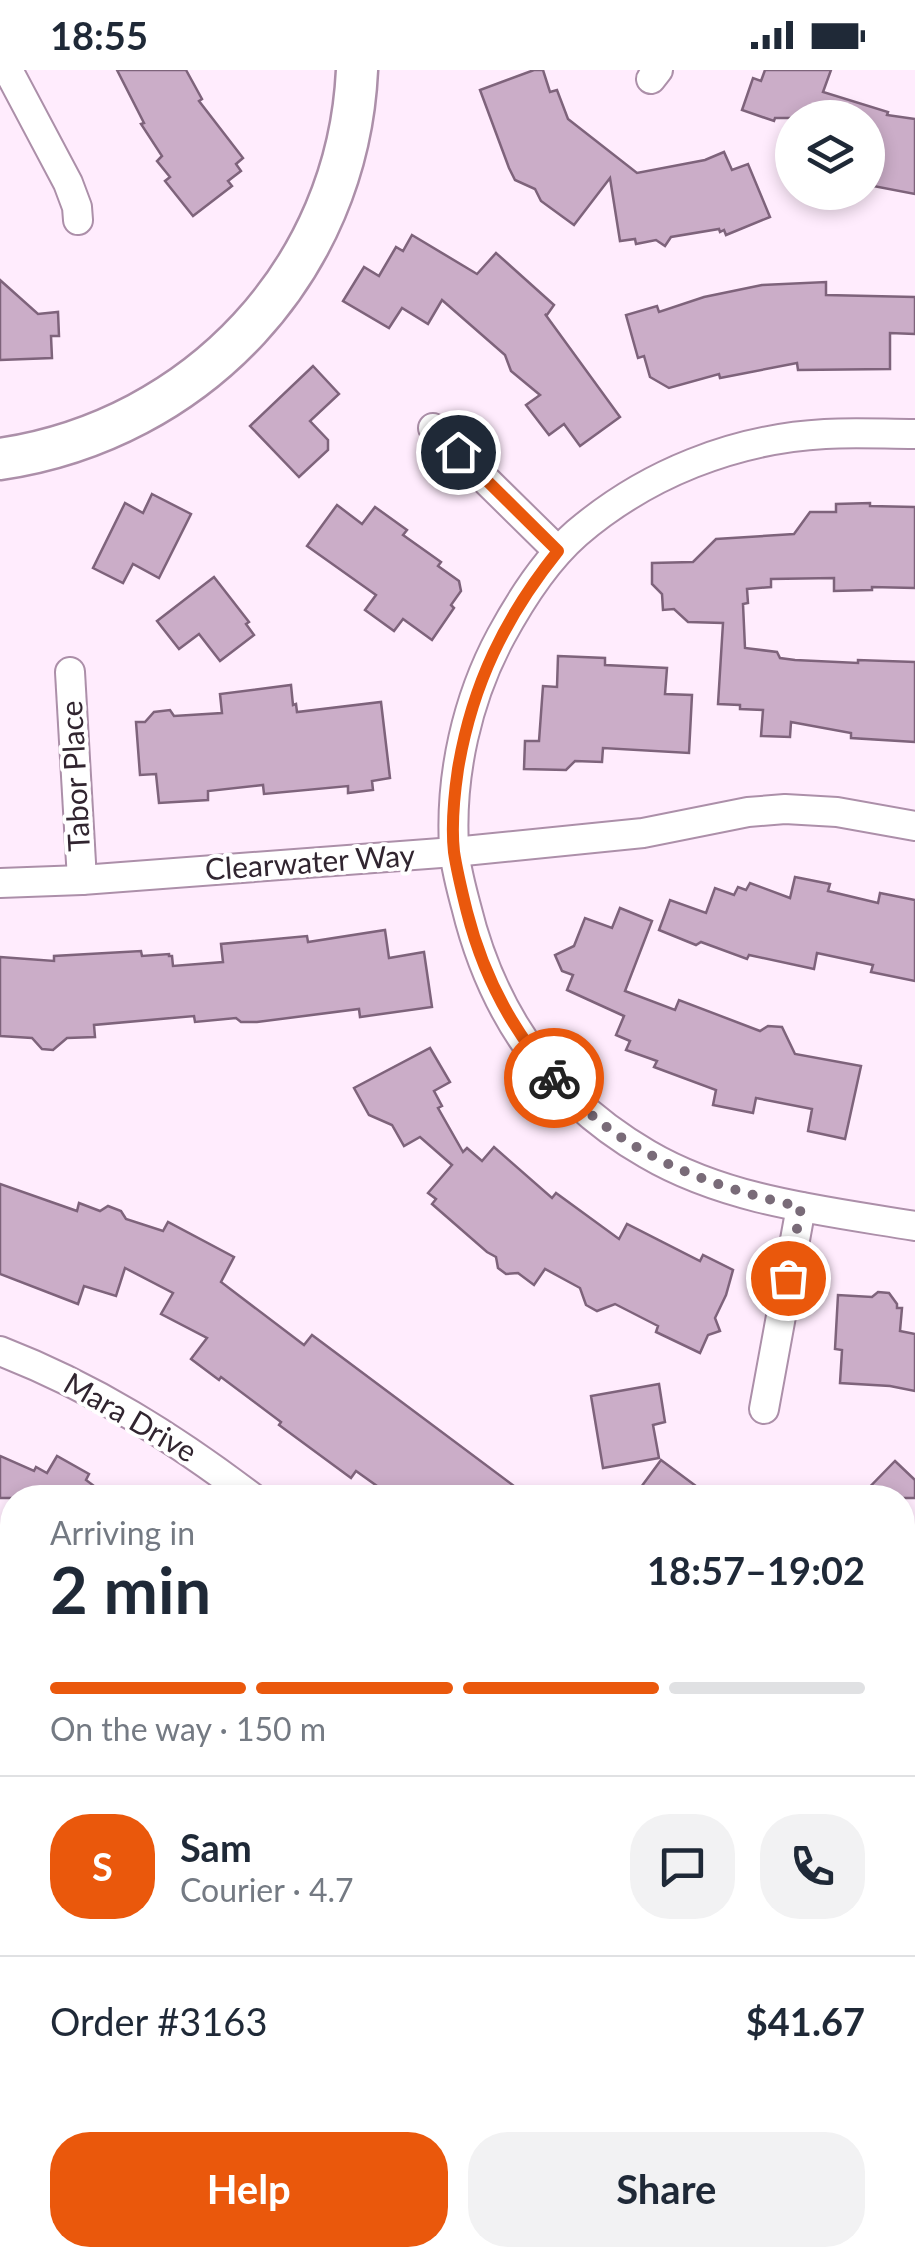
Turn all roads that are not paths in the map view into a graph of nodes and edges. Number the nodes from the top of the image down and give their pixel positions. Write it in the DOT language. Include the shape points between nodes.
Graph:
graph roads {
  1 [pos="8,70"];
  2 [pos="357,70"];
  3 [pos="78,220"];
  4 [pos="433,428"];
  5 [pos="915,434"];
  6 [pos="0,460"];
  7 [pos="558,551"];
  8 [pos="70,672"];
  9 [pos="915,826"];
  10 [pos="454,852"];
  11 [pos="82,880"];
  12 [pos="0,884"];
  13 [pos="801,1207"];
  14 [pos="915,1226"];
  15 [pos="0,1351"];
  16 [pos="764,1408"];
  17 [pos="236,1485"];
  1 -- 3 [label="street" via="68,183"];
  2 -- 6 [label="street" via="343,163 321,221 289,279 245,334 202,374 141,414 64,446"];
  4 -- 7 [label="street"];
  5 -- 7 [label="street" via="806,435 724,452 646,485"];
  7 -- 10 [label="street" via="508,624 472,703 456,783"];
  8 -- 11 [label="street, Tabor Place"];
  9 -- 10 [label="street, Clearwater Way" via="784,809 643,833"];
  10 -- 11 [label="street, Clearwater Way"];
  10 -- 13 [label="street" via="493,989 572,1098 668,1166"];
  11 -- 12 [label="street, Clearwater Way"];
  13 -- 14 [label="street"];
  13 -- 16 [label="street"];
  15 -- 17 [label="street, Mara Drive" via="117,1406"];
}
